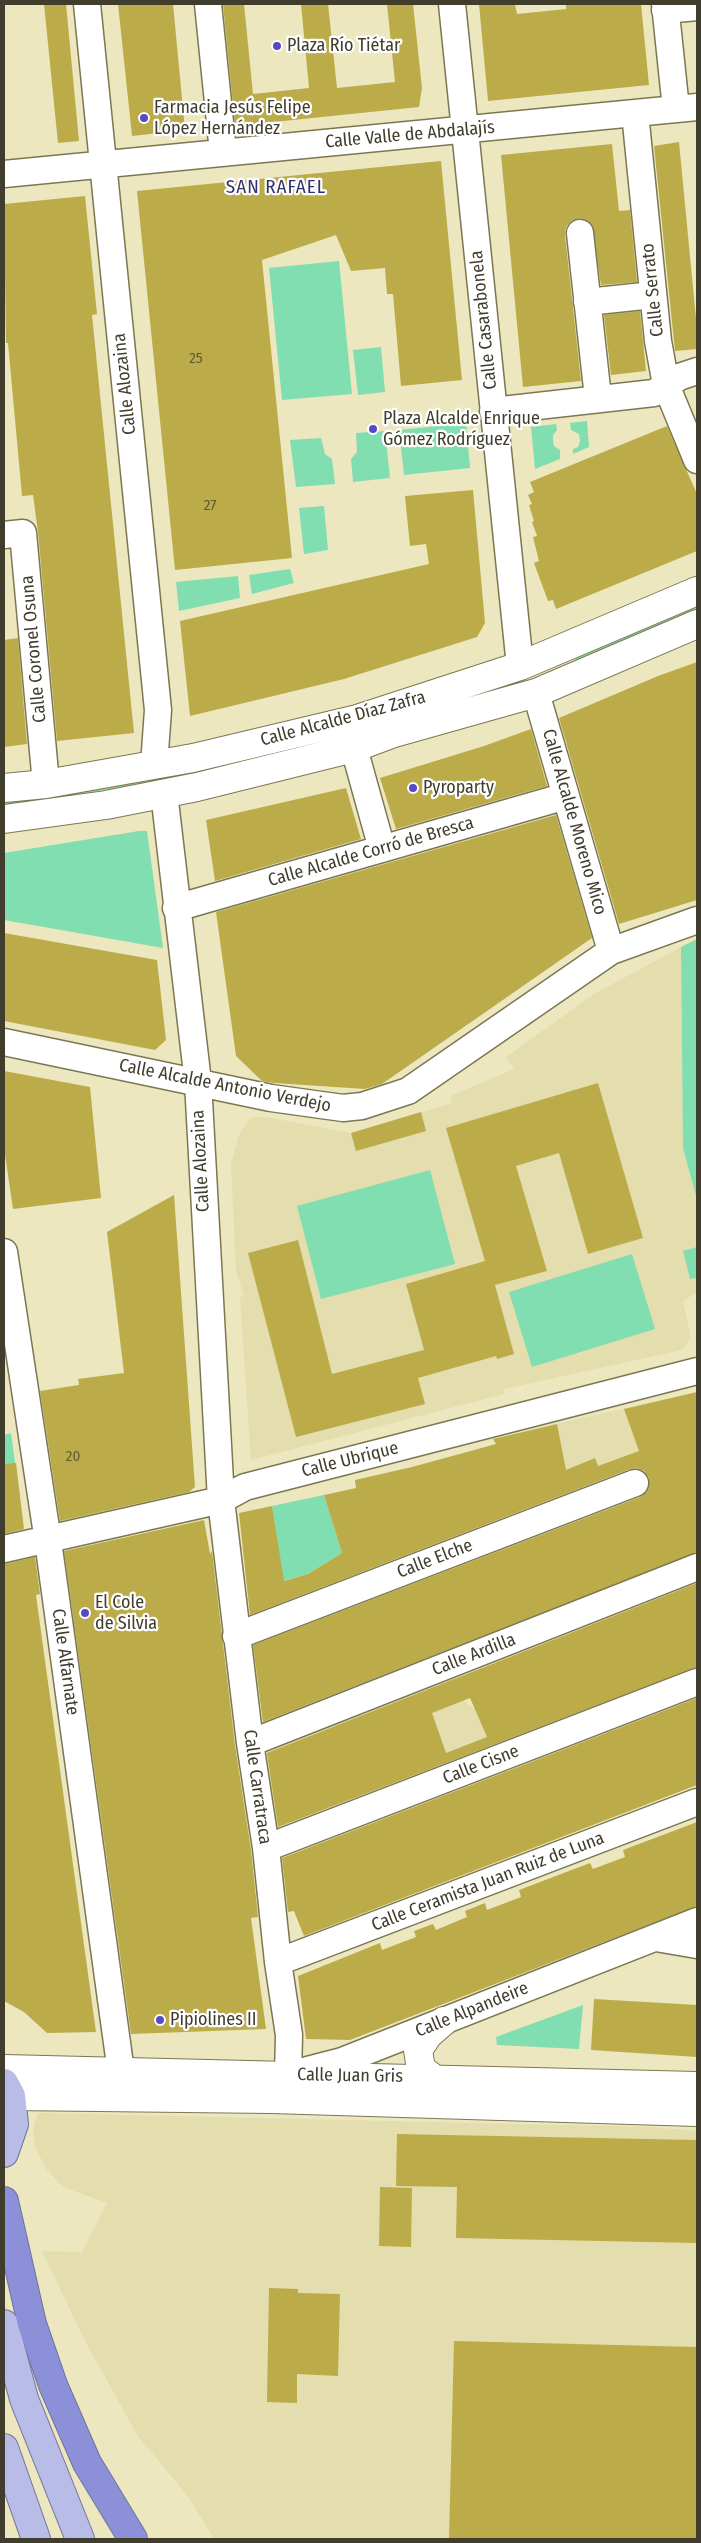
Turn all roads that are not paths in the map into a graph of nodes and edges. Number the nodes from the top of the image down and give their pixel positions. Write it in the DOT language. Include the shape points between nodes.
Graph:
graph roads {
  1 [pos="87,4"];
  2 [pos="208,4"];
  3 [pos="452,4"];
  4 [pos="665,7"];
  5 [pos="697,7"];
  6 [pos="687,108"];
  7 [pos="635,113"];
  8 [pos="463,130"];
  9 [pos="223,152"];
  10 [pos="103,164"];
  11 [pos="4,174"];
  12 [pos="580,233"];
  13 [pos="653,295"];
  14 [pos="587,302"];
  15 [pos="697,371"];
  16 [pos="666,385"];
  17 [pos="598,398"];
  18 [pos="493,411"];
  19 [pos="697,460"];
  20 [pos="4,535"];
  21 [pos="697,590"];
  22 [pos="697,624"];
  23 [pos="520,666"];
  24 [pos="536,693"];
  25 [pos="354,748"];
  26 [pos="154,765"];
  27 [pos="46,784"];
  28 [pos="4,788"];
  29 [pos="164,793"];
  30 [pos="566,796"];
  31 [pos="4,819"];
  32 [pos="382,849"];
  33 [pos="176,908"];
  34 [pos="697,920"];
  35 [pos="612,951"];
  36 [pos="4,1042"];
  37 [pos="198,1082"];
  38 [pos="4,1252"];
  39 [pos="697,1371"];
  40 [pos="634,1483"];
  41 [pos="221,1500"];
  42 [pos="48,1540"];
  43 [pos="4,1550"];
  44 [pos="697,1567"];
  45 [pos="236,1636"];
  46 [pos="697,1682"];
  47 [pos="250,1743"];
  48 [pos="697,1802"];
  49 [pos="266,1848"];
  50 [pos="697,1922"];
  51 [pos="653,1938"];
  52 [pos="697,1945"];
  53 [pos="278,1962"];
  54 [pos="444,2021"];
  55 [pos="4,2069"];
  56 [pos="120,2072"];
  57 [pos="288,2075"];
  58 [pos="433,2078"];
  59 [pos="697,2086"];
  60 [pos="8,2090"];
  61 [pos="271,2099"];
  62 [pos="697,2112"];
  63 [pos="4,2153"];
  64 [pos="4,2201"];
  65 [pos="4,2324"];
  66 [pos="4,2448"];
  67 [pos="36,2539"];
  68 [pos="80,2539"];
  69 [pos="133,2539"];
  1 -- 10 [label="street, Calle Alozaina"];
  2 -- 9 [label="street"];
  3 -- 8 [label="street, Calle Casarabonela"];
  4 -- 5 [label="street"];
  4 -- 6 [label="street"];
  6 -- 7 [label="street, Calle Valle de Abdalajís"];
  7 -- 8 [label="street, Calle Valle de Abdalajís"];
  7 -- 13 [label="street, Calle Serrato"];
  8 -- 9 [label="street, Calle Valle de Abdalajís"];
  8 -- 18 [label="street, Calle Casarabonela"];
  9 -- 10 [label="street, Calle Valle de Abdalajís"];
  10 -- 11 [label="street, Calle Valle de Abdalajís"];
  10 -- 26 [label="street, Calle Alozaina" via="158,710"];
  12 -- 14 [label="street"];
  13 -- 14 [label="street"];
  13 -- 16 [label="street, Calle Serrato"];
  14 -- 17 [label="street"];
  15 -- 16 [label="street"];
  16 -- 17 [label="street" via="654,393"];
  16 -- 19 [label="street, Calle Serrato"];
  17 -- 18 [label="street"];
  18 -- 23 [label="street, Calle Casarabonela"];
  20 -- 27 [label="street, Calle Coronel Osuna" via="23,533"];
  21 -- 23 [label="main road, Calle Alcalde Díaz Zafra"];
  22 -- 24 [label="main road, Calle Alcalde Díaz Zafra"];
  23 -- 26 [label="main road, Calle Alcalde Díaz Zafra" via="357,719"];
  24 -- 25 [label="main road, Calle Alcalde Díaz Zafra" via="394,733"];
  24 -- 30 [label="street, Calle Alcalde Moreno Mico"];
  25 -- 29 [label="main road, Calle Alcalde Díaz Zafra"];
  25 -- 32 [label="street"];
  26 -- 27 [label="main road, Calle Alcalde Díaz Zafra"];
  27 -- 28 [label="main road, Calle Alcalde Díaz Zafra"];
  29 -- 31 [label="main road, Calle Alcalde Díaz Zafra"];
  29 -- 33 [label="street, Calle Alozaina"];
  30 -- 32 [label="street, Calle Alcalde Corró de Bresca"];
  30 -- 35 [label="street, Calle Alcalde Moreno Mico"];
  32 -- 33 [label="street, Calle Alcalde Corró de Bresca"];
  33 -- 37 [label="street, Calle Alozaina"];
  34 -- 35 [label="street, Calle Alcalde Antonio Verdejo"];
  35 -- 37 [label="street, Calle Alcalde Antonio Verdejo" via="408,1091 362,1106 343,1108 307,1103"];
  36 -- 37 [label="street, Calle Alcalde Antonio Verdejo"];
  37 -- 41 [label="street, Calle Alozaina"];
  38 -- 42 [label="street, Calle Alfarnate"];
  39 -- 41 [label="street, Calle Ubrique" via="245,1487"];
  40 -- 45 [label="street, Calle Elche"];
  41 -- 42 [label="street, Calle Ubrique"];
  41 -- 45 [label="street, Calle Carratraca"];
  42 -- 43 [label="street, Calle Ubrique"];
  42 -- 56 [label="street, Calle Alfarnate"];
  44 -- 47 [label="street, Calle Ardilla"];
  45 -- 47 [label="street, Calle Carratraca"];
  46 -- 49 [label="street, Calle Cisne"];
  47 -- 49 [label="street, Calle Carratraca"];
  48 -- 53 [label="street, Calle Ceramista Juan Ruiz de Luna"];
  49 -- 53 [label="street, Calle Carratraca"];
  50 -- 51 [label="street, Calle Alpandeire"];
  51 -- 52 [label="street"];
  51 -- 54 [label="street, Calle Alpandeire"];
  53 -- 57 [label="street, Calle Carratraca" via="289,2035"];
  54 -- 57 [label="street, Calle Alpandeire" via="342,2061"];
  54 -- 58 [label="main road" via="428,2035 418,2050 421,2068"];
  55 -- 56 [label="main road, Calle Juan Gris"];
  56 -- 57 [label="main road, Calle Juan Gris"];
  57 -- 58 [label="main road, Calle Juan Gris"];
  57 -- 61 [label="main road"];
  58 -- 59 [label="main road, Calle Juan Gris"];
  60 -- 61 [label="main road, Calle Juan Gris"];
  60 -- 63 [label="main road" via="14,2124"];
  61 -- 62 [label="main road, Calle Juan Gris"];
  64 -- 69 [label="highway" via="32,2324 52,2385 87,2463"];
  65 -- 68 [label="main road" via="24,2399"];
  66 -- 67 [label="main road"];
}
